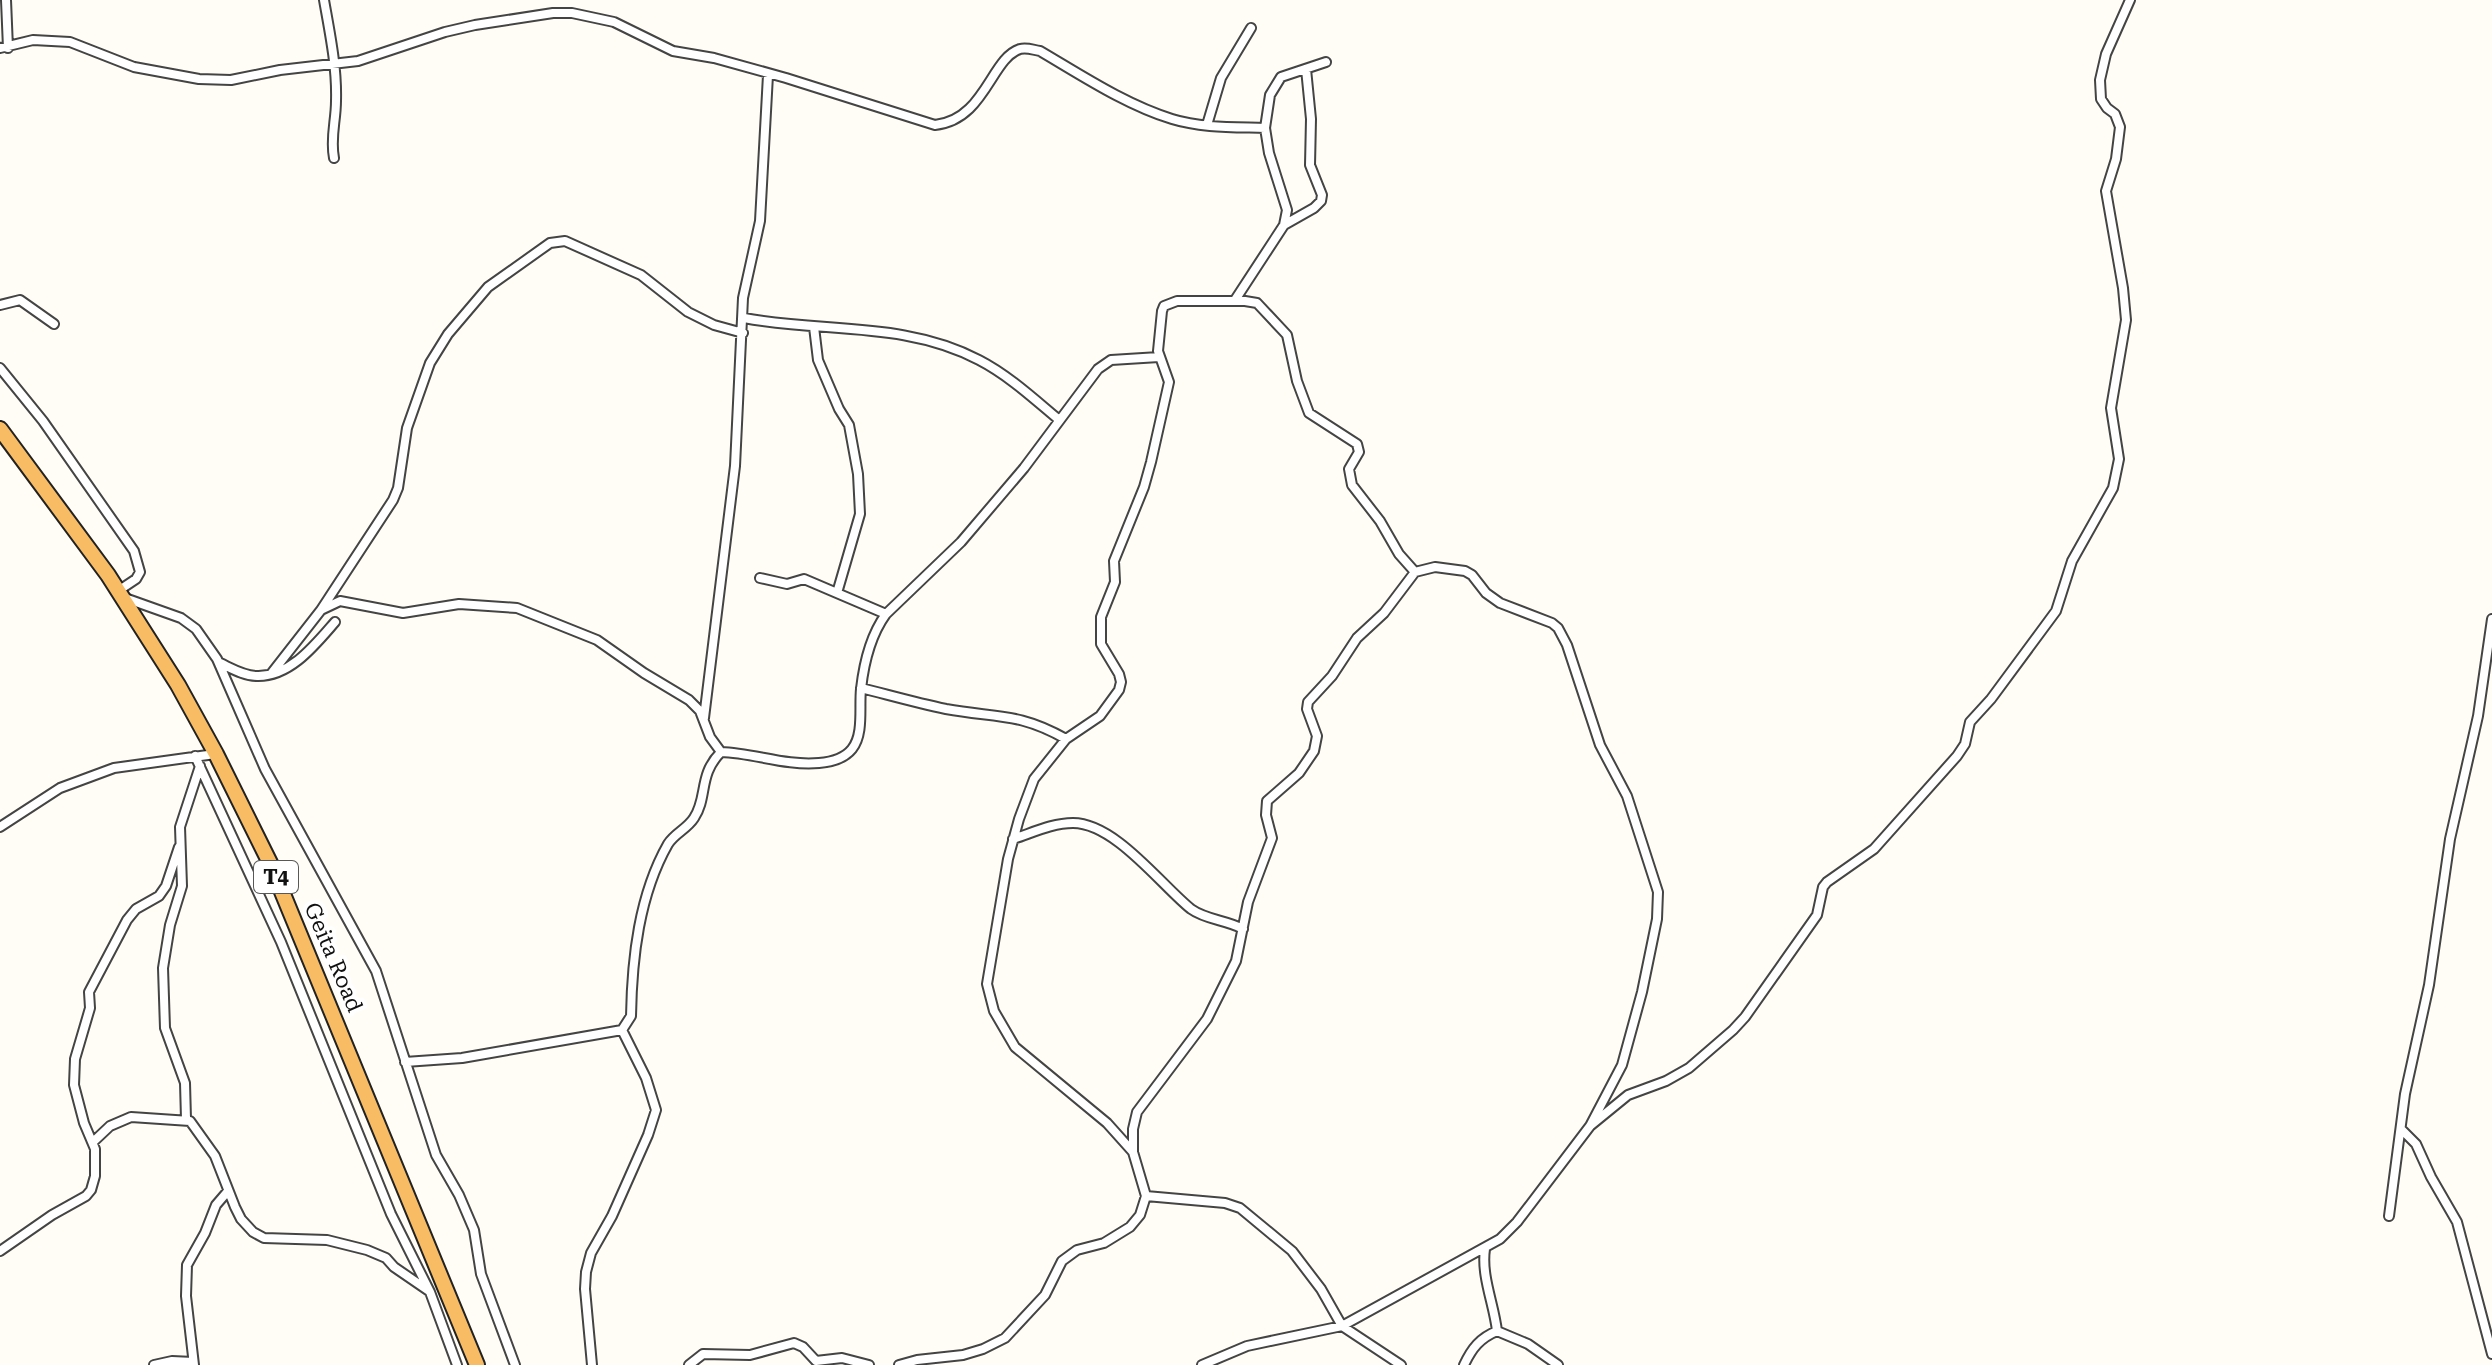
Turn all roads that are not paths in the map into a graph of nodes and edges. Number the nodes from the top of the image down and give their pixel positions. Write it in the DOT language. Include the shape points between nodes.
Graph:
graph roads {
  1 [pos="6,0"];
  2 [pos="324,0"];
  3 [pos="2130,0"];
  4 [pos="1251,28"];
  5 [pos="4,48"];
  6 [pos="1326,62"];
  7 [pos="335,64"];
  8 [pos="1306,69"];
  9 [pos="768,75"];
  10 [pos="1207,125"];
  11 [pos="1265,128"];
  12 [pos="334,158"];
  13 [pos="1284,225"];
  14 [pos="1235,300"];
  15 [pos="0,305"];
  16 [pos="744,318"];
  17 [pos="54,324"];
  18 [pos="814,327"];
  19 [pos="743,333"];
  20 [pos="1159,357"];
  21 [pos="0,368"];
  22 [pos="1058,419"];
  23 [pos="0,429"];
  24 [pos="1415,572"];
  25 [pos="760,578"];
  26 [pos="837,593"];
  27 [pos="120,594"];
  28 [pos="321,610"];
  29 [pos="886,614"];
  30 [pos="2492,619"];
  31 [pos="335,622"];
  32 [pos="219,663"];
  33 [pos="271,674"];
  34 [pos="861,688"];
  35 [pos="704,718"];
  36 [pos="1066,739"];
  37 [pos="721,752"];
  38 [pos="216,754"];
  39 [pos="195,756"];
  40 [pos="200,766"];
  41 [pos="0,827"];
  42 [pos="1013,839"];
  43 [pos="179,847"];
  44 [pos="1243,929"];
  45 [pos="622,1030"];
  46 [pos="405,1062"];
  47 [pos="186,1119"];
  48 [pos="1590,1126"];
  49 [pos="2401,1129"];
  50 [pos="93,1142"];
  51 [pos="1133,1152"];
  52 [pos="228,1191"];
  53 [pos="1146,1196"];
  54 [pos="2389,1216"];
  55 [pos="1485,1249"];
  56 [pos="0,1251"];
  57 [pos="430,1292"];
  58 [pos="1342,1326"];
  59 [pos="1497,1331"];
  60 [pos="2492,1354"];
  61 [pos="962,1360"];
  62 [pos="817,1363"];
  63 [pos="194,1364"];
  64 [pos="154,1365"];
  65 [pos="457,1365"];
  66 [pos="477,1365"];
  67 [pos="515,1365"];
  68 [pos="592,1365"];
  69 [pos="689,1365"];
  70 [pos="869,1365"];
  71 [pos="899,1365"];
  72 [pos="1202,1365"];
  73 [pos="1401,1365"];
  74 [pos="1464,1365"];
  75 [pos="1558,1365"];
  1 -- 5 [label="street"];
  2 -- 7 [label="street"];
  3 -- 48 [label="street" via="2106,54 2100,91 2120,127 2106,191 2126,320 2111,408 2119,459 2113,488 2072,561 2056,611 1970,722 1965,744 1944,772 1874,849 1823,887 1817,915 1745,1017 1689,1068 1628,1095"];
  4 -- 10 [label="street" via="1221,78"];
  5 -- 7 [label="street" via="33,40 70,42 134,67 199,79 238,79"];
  6 -- 8 [label="street"];
  7 -- 9 [label="street" via="460,28 572,13 614,22 673,51"];
  7 -- 12 [label="street"];
  8 -- 11 [label="street" via="1281,77 1275,85"];
  8 -- 13 [label="street" via="1310,165 1321,201"];
  9 -- 10 [label="street" via="935,125 951,122 972,107 1013,54 1026,48 1134,103 1172,119"];
  9 -- 16 [label="street" via="760,221"];
  10 -- 11 [label="street"];
  11 -- 13 [label="street" via="1287,210"];
  13 -- 14 [label="street"];
  14 -- 20 [label="street" via="1164,306"];
  14 -- 24 [label="street" via="1257,303 1283,329 1306,408 1357,444 1359,452 1349,469 1356,494"];
  15 -- 17 [label="street" via="20,300"];
  16 -- 18 [label="street"];
  16 -- 19 [label="street"];
  18 -- 22 [label="street" via="868,328 948,346 1003,375"];
  18 -- 26 [label="street" via="818,360 849,425 858,474 860,514"];
  19 -- 28 [label="street" via="688,312 655,284 614,263 565,241 550,243 488,287 436,353 407,428 393,500"];
  19 -- 35 [label="street" via="735,466"];
  20 -- 22 [label="street" via="1111,360"];
  20 -- 36 [label="street" via="1169,382 1153,454 1114,561 1115,582 1101,617 1101,644 1121,682 1100,716"];
  21 -- 27 [label="street" via="134,551 140,572"];
  22 -- 29 [label="street" via="961,542"];
  23 -- 27 [label="highway, Geita Road / T4"];
  24 -- 44 [label="street" via="1308,702 1317,736 1314,751 1299,773 1267,801 1272,838"];
  24 -- 48 [label="street" via="1435,567 1465,571 1500,603 1558,628 1653,870 1657,919 1645,979 1622,1065"];
  25 -- 26 [label="street" via="787,584 804,579"];
  26 -- 29 [label="street"];
  27 -- 32 [label="street" via="189,623"];
  27 -- 38 [label="highway, Geita Road / T4"];
  28 -- 33 [label="street"];
  28 -- 35 [label="street" via="345,601 394,613 459,604 531,612 597,640 689,700"];
  29 -- 34 [label="street" via="873,635"];
  30 -- 49 [label="street"];
  31 -- 33 [label="street" via="297,661"];
  32 -- 33 [label="street" via="252,676"];
  32 -- 46 [label="street" via="272,782 376,971"];
  34 -- 36 [label="street" via="946,709 1016,717"];
  34 -- 37 [label="street" via="858,738 847,755 786,763"];
  35 -- 37 [label="street"];
  36 -- 42 [label="street" via="1034,779"];
  37 -- 45 [label="street" via="704,779 695,817 667,846 643,903 631,1016"];
  38 -- 39 [label="street"];
  38 -- 66 [label="highway, Geita Road / T4" via="271,865"];
  39 -- 40 [label="street"];
  39 -- 41 [label="street" via="92,776 60,788"];
  40 -- 43 [label="street" via="185,806"];
  40 -- 57 [label="street" via="281,942 391,1214"];
  42 -- 44 [label="street" via="1059,824 1085,825 1145,863 1191,908"];
  42 -- 51 [label="street" via="988,973 994,1011 1015,1047 1107,1123"];
  43 -- 47 [label="street" via="182,886 164,957 164,1019 185,1083"];
  43 -- 50 [label="street" via="166,886 127,920 89,992 74,1085"];
  44 -- 51 [label="street" via="1236,961 1207,1019 1137,1112"];
  45 -- 46 [label="street" via="462,1058"];
  45 -- 68 [label="street" via="656,1110 586,1272"];
  46 -- 67 [label="street" via="436,1155 474,1230 481,1274"];
  47 -- 50 [label="street" via="131,1117 110,1126"];
  47 -- 52 [label="street" via="215,1156"];
  48 -- 55 [label="street" via="1517,1222"];
  49 -- 54 [label="street"];
  49 -- 60 [label="street" via="2416,1144 2457,1222"];
  50 -- 56 [label="street" via="95,1176 86,1196"];
  51 -- 53 [label="street"];
  52 -- 57 [label="street" via="241,1219 264,1238 327,1240 367,1250"];
  52 -- 63 [label="street" via="187,1265"];
  53 -- 58 [label="street" via="1240,1208 1292,1251"];
  53 -- 61 [label="street" via="1130,1227 1062,1261 1045,1295 1005,1338"];
  55 -- 58 [label="street"];
  55 -- 59 [label="street" via="1483,1264"];
  57 -- 65 [label="street"];
  58 -- 72 [label="street" via="1247,1346"];
  58 -- 73 [label="street"];
  59 -- 74 [label="street" via="1475,1345"];
  59 -- 75 [label="street"];
  61 -- 71 [label="street"];
  62 -- 69 [label="street" via="794,1343 750,1355 703,1354"];
  62 -- 70 [label="street" via="842,1358"];
  63 -- 64 [label="street"];
}
